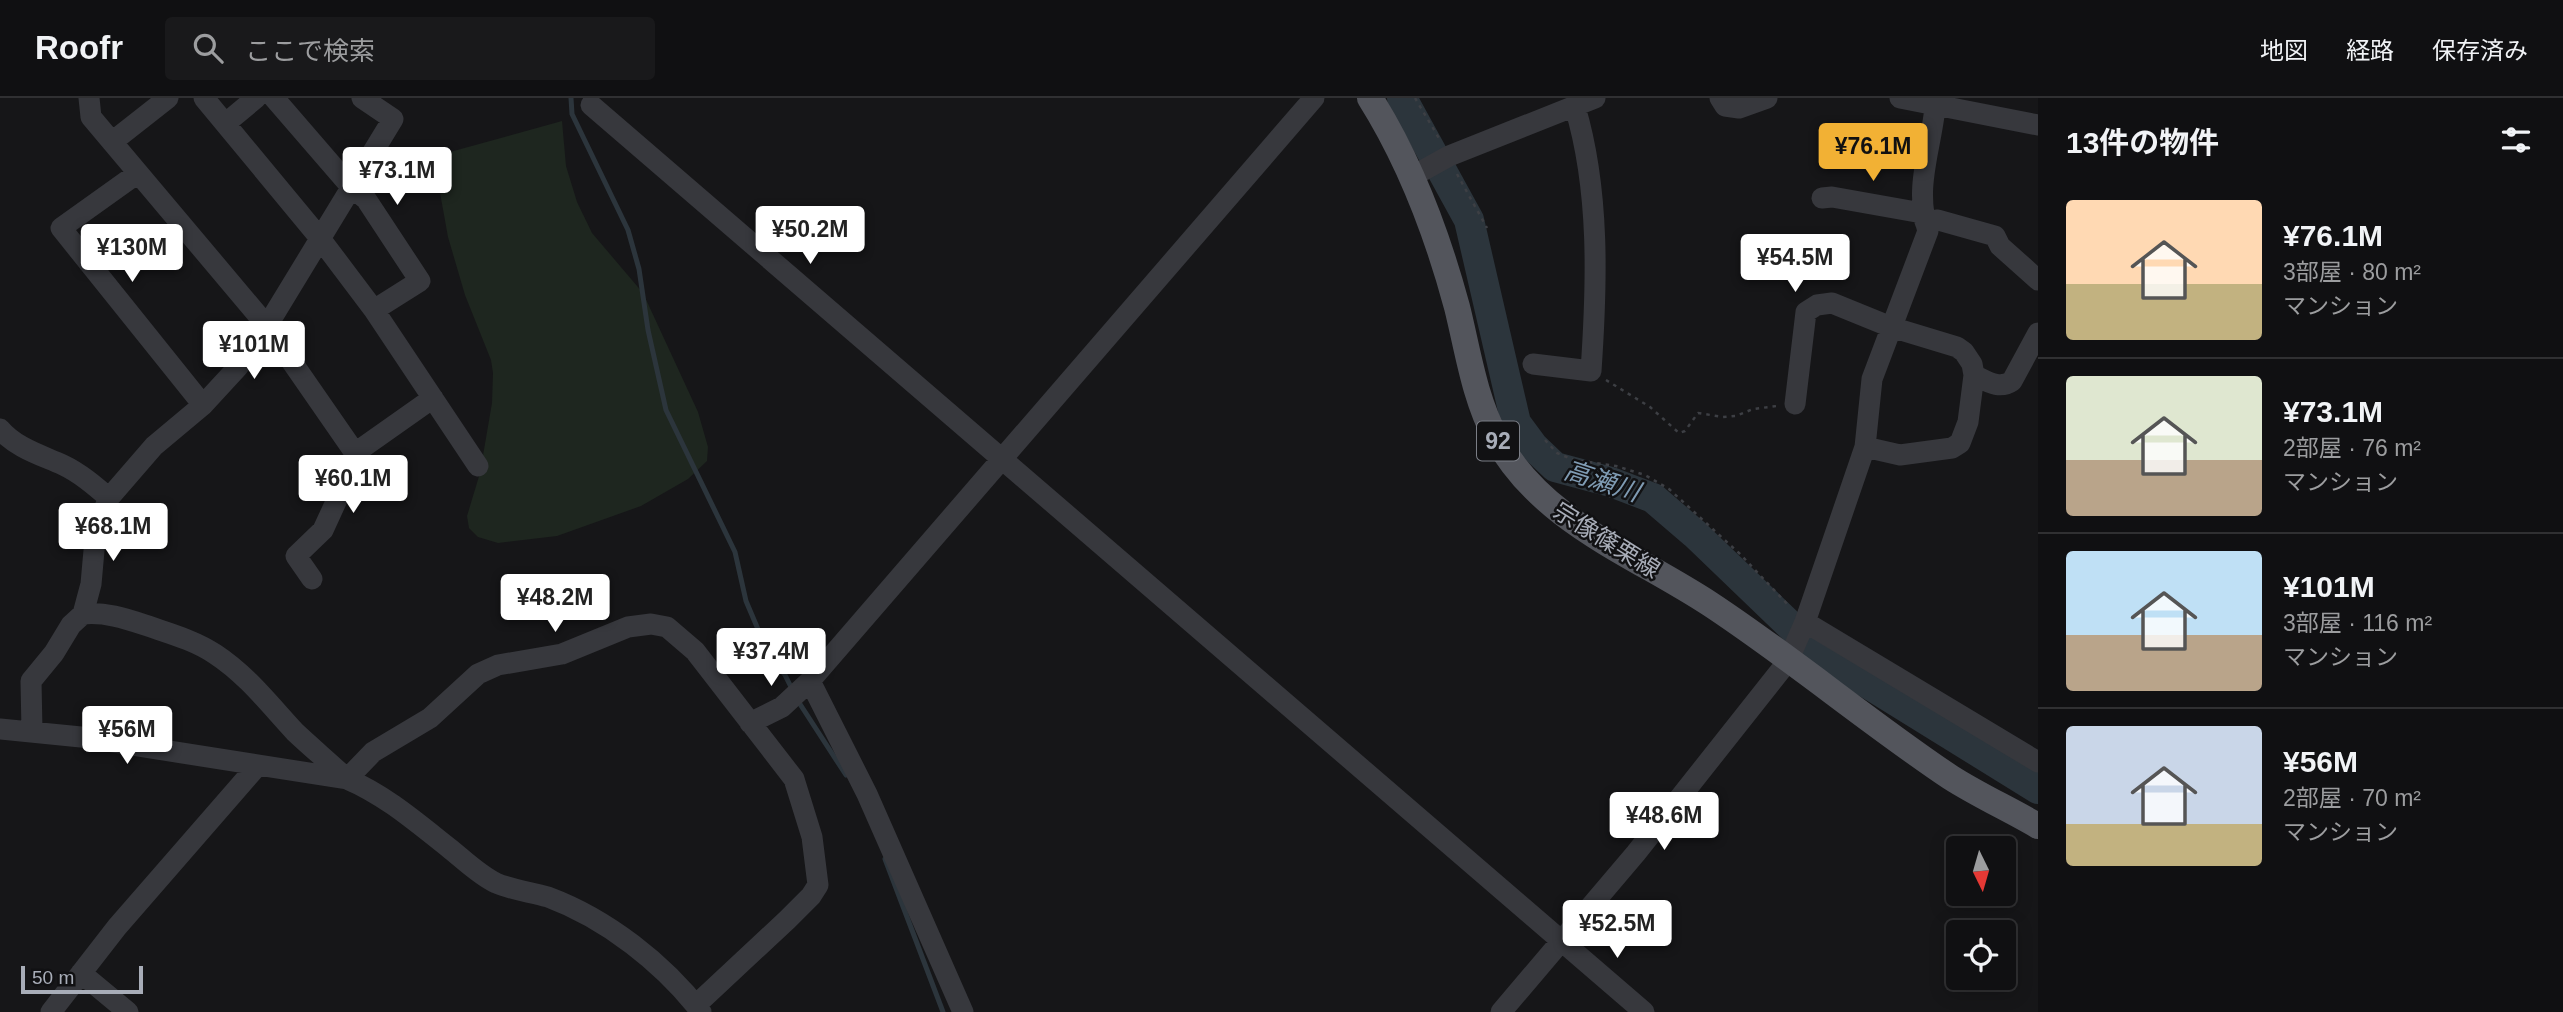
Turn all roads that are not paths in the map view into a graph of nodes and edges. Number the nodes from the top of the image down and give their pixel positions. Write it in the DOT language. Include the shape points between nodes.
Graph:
graph roads {
  1 [pos="89,98"];
  2 [pos="168,98"];
  3 [pos="204,98"];
  4 [pos="256,98"];
  5 [pos="274,98"];
  6 [pos="362,98"];
  7 [pos="1314,98"];
  8 [pos="1370,98"];
  9 [pos="1720,98"];
  10 [pos="1767,98"];
  11 [pos="1900,98"];
  12 [pos="1936,101"];
  13 [pos="1585,102"];
  14 [pos="591,105"];
  15 [pos="226,123"];
  16 [pos="2038,125"];
  17 [pos="112,142"];
  18 [pos="138,173"];
  19 [pos="1413,176"];
  20 [pos="351,187"];
  21 [pos="1822,198"];
  22 [pos="1923,217"];
  23 [pos="319,237"];
  24 [pos="2038,280"];
  25 [pos="374,310"];
  26 [pos="267,326"];
  27 [pos="1891,327"];
  28 [pos="2038,333"];
  29 [pos="1533,364"];
  30 [pos="1974,375"];
  31 [pos="433,398"];
  32 [pos="1795,404"];
  33 [pos="203,405"];
  34 [pos="0,429"];
  35 [pos="1865,447"];
  36 [pos="355,453"];
  37 [pos="1001,459"];
  38 [pos="478,466"];
  39 [pos="109,498"];
  40 [pos="312,579"];
  41 [pos="83,614"];
  42 [pos="1797,640"];
  43 [pos="810,681"];
  44 [pos="751,723"];
  45 [pos="0,729"];
  46 [pos="32,731"];
  47 [pos="2038,762"];
  48 [pos="258,765"];
  49 [pos="347,779"];
  50 [pos="2038,825"];
  51 [pos="1562,940"];
  52 [pos="81,973"];
  53 [pos="698,1009"];
  54 [pos="51,1012"];
  55 [pos="128,1012"];
  56 [pos="964,1012"];
  57 [pos="1501,1012"];
  58 [pos="1644,1012"];
  1 -- 17 [label="street" via="91,117"];
  2 -- 17 [label="street"];
  3 -- 15 [label="street"];
  4 -- 15 [label="street"];
  5 -- 20 [label="street"];
  6 -- 20 [label="street" via="393,119"];
  7 -- 37 [label="street"];
  8 -- 19 [label="main road, 宗像篠栗線 / 92"];
  9 -- 10 [label="street" via="1725,106 1739,108"];
  11 -- 12 [label="street"];
  12 -- 16 [label="street"];
  12 -- 22 [label="street" via="1923,170"];
  13 -- 19 [label="street" via="1449,156"];
  13 -- 29 [label="street" via="1595,248 1591,371"];
  14 -- 37 [label="street"];
  15 -- 23 [label="street"];
  17 -- 18 [label="street"];
  18 -- 26 [label="street"];
  18 -- 33 [label="street" via="61,228"];
  19 -- 42 [label="main road, 宗像篠栗線 / 92" via="1446,266 1484,411 1521,476 1577,525 1710,604"];
  20 -- 23 [label="street"];
  20 -- 25 [label="street" via="366,199 421,281"];
  21 -- 22 [label="street"];
  22 -- 24 [label="street" via="1995,236"];
  22 -- 27 [label="street" via="1928,231"];
  23 -- 25 [label="street"];
  23 -- 26 [label="street"];
  25 -- 31 [label="street"];
  26 -- 33 [label="street" via="238,368"];
  26 -- 36 [label="street"];
  27 -- 30 [label="street" via="1957,347 1972,364"];
  27 -- 32 [label="street" via="1832,303 1816,305 1807,312"];
  27 -- 35 [label="street" via="1872,379"];
  28 -- 30 [label="street" via="2005,386"];
  30 -- 35 [label="street" via="1968,422 1960,443 1900,455"];
  31 -- 36 [label="street"];
  31 -- 38 [label="street"];
  33 -- 39 [label="street" via="154,446"];
  34 -- 39 [label="street" via="21,446 65,466"];
  35 -- 42 [label="street"];
  36 -- 40 [label="street" via="323,530 296,556"];
  37 -- 43 [label="street"];
  37 -- 51 [label="street"];
  39 -- 41 [label="street" via="96,528"];
  41 -- 46 [label="street" via="31,681"];
  41 -- 49 [label="street" via="99,612 127,619 212,652 263,694"];
  42 -- 47 [label="street"];
  42 -- 50 [label="main road, 宗像篠栗線 / 92" via="1954,779"];
  42 -- 51 [label="street" via="1636,853"];
  43 -- 44 [label="street" via="782,707"];
  43 -- 56 [label="street" via="867,794"];
  44 -- 49 [label="street" via="680,636 651,624 628,628 562,654 498,665 478,674 430,718 373,752"];
  44 -- 53 [label="street" via="794,779 812,837 818,885"];
  45 -- 46 [label="street"];
  46 -- 48 [label="street"];
  48 -- 49 [label="street"];
  48 -- 52 [label="street"];
  49 -- 53 [label="street" via="401,809 495,883 549,898 623,938 664,971"];
  51 -- 57 [label="street"];
  51 -- 58 [label="street"];
  52 -- 54 [label="street"];
  52 -- 55 [label="street"];
}
